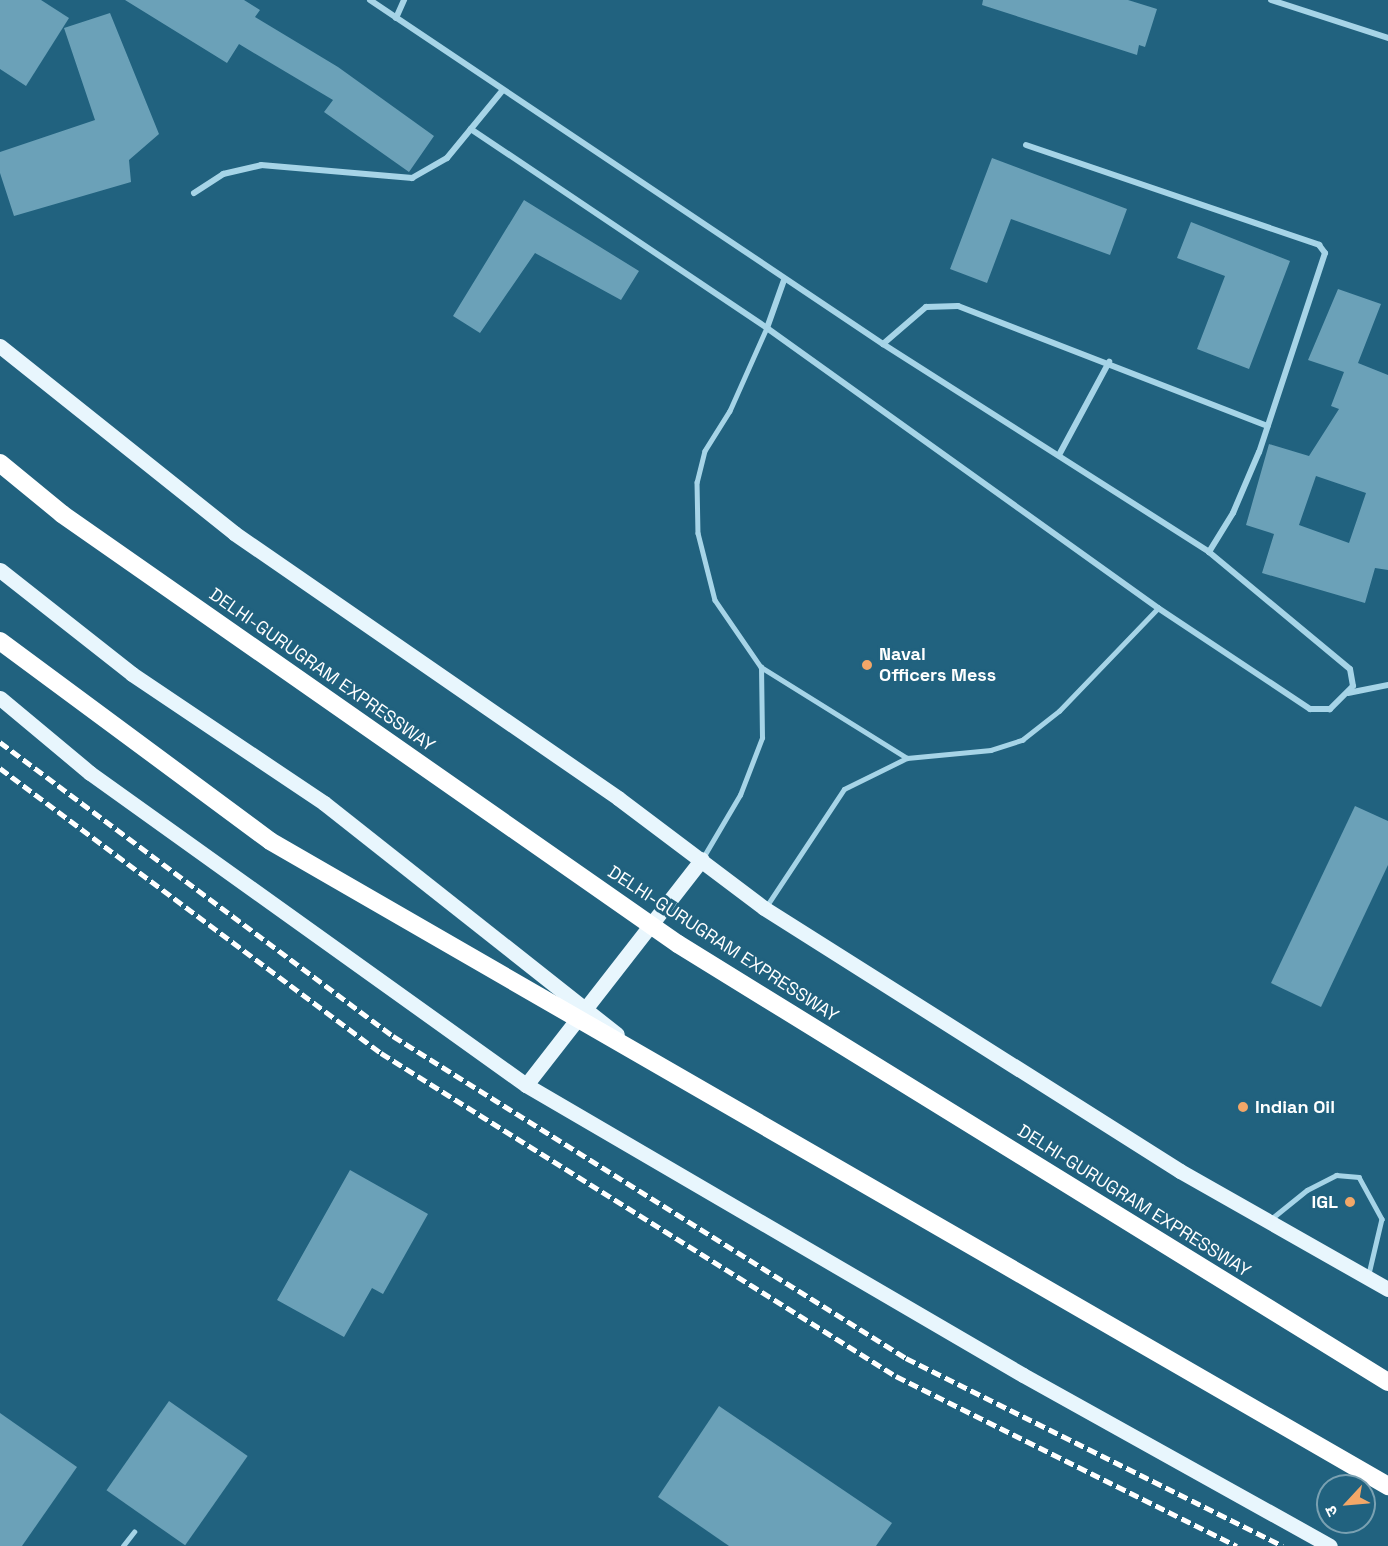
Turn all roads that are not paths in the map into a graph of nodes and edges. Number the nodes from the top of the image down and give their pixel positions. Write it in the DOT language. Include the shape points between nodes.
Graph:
graph roads {
  1 [pos="370,0"];
  2 [pos="404,0"];
  3 [pos="1271,0"];
  4 [pos="396,18"];
  5 [pos="1388,38"];
  6 [pos="502,91"];
  7 [pos="471,129"];
  8 [pos="1026,145"];
  9 [pos="194,193"];
  10 [pos="784,280"];
  11 [pos="767,327"];
  12 [pos="883,344"];
  13 [pos="0,346"];
  14 [pos="1109,362"];
  15 [pos="1268,426"];
  16 [pos="1059,455"];
  17 [pos="0,463"];
  18 [pos="1209,552"];
  19 [pos="0,570"];
  20 [pos="1158,608"];
  21 [pos="0,641"];
  22 [pos="761,667"];
  23 [pos="1388,685"];
  24 [pos="1348,693"];
  25 [pos="0,698"];
  26 [pos="907,758"];
  27 [pos="702,859"];
  28 [pos="764,908"];
  29 [pos="660,1068"];
  30 [pos="526,1085"];
  31 [pos="1269,1221"];
  32 [pos="1368,1278"];
  33 [pos="1388,1289"];
  34 [pos="1388,1382"];
  35 [pos="1388,1486"];
  36 [pos="134,1532"];
  37 [pos="123,1546"];
  38 [pos="1330,1546"];
  1 -- 4 [label="street"];
  2 -- 4 [label="street"];
  3 -- 5 [label="street"];
  4 -- 6 [label="street"];
  6 -- 7 [label="street"];
  6 -- 10 [label="street"];
  7 -- 9 [label="street" via="447,159 412,178 261,165 223,174"];
  7 -- 11 [label="street"];
  8 -- 15 [label="street" via="1323,249 1326,258"];
  10 -- 11 [label="street"];
  10 -- 12 [label="street"];
  11 -- 20 [label="street"];
  11 -- 22 [label="lane" via="730,411 705,451 695,506 715,600"];
  12 -- 14 [label="street" via="926,306 946,304 1012,323"];
  12 -- 16 [label="street"];
  13 -- 27 [label="main road" via="234,533"];
  14 -- 15 [label="street"];
  14 -- 16 [label="street"];
  15 -- 18 [label="street" via="1233,513"];
  16 -- 18 [label="street"];
  17 -- 34 [label="highway, DELHI-GURUGRAM EXPRESSWAY, bridge" via="62,514 678,944"];
  18 -- 24 [label="street" via="1350,669 1354,676"];
  19 -- 29 [label="main road, bridge" via="132,674 324,803"];
  20 -- 24 [label="street" via="1310,709 1330,708"];
  20 -- 26 [label="lane" via="1059,711 1022,740 991,750"];
  21 -- 29 [label="highway, bridge" via="270,841"];
  22 -- 26 [label="lane"];
  22 -- 27 [label="lane" via="762,738 740,795"];
  23 -- 24 [label="street"];
  25 -- 30 [label="main road" via="90,773"];
  26 -- 28 [label="lane" via="835,797"];
  27 -- 28 [label="main road"];
  27 -- 30 [label="main road"];
  28 -- 31 [label="main road" via="1170,1164"];
  29 -- 35 [label="highway, bridge"];
  30 -- 38 [label="main road" via="1023,1375"];
  31 -- 32 [label="main road"];
  31 -- 32 [label="lane" via="1307,1190 1336,1175 1359,1178 1382,1219"];
  32 -- 33 [label="main road"];
  36 -- 37 [label="lane"];
}
